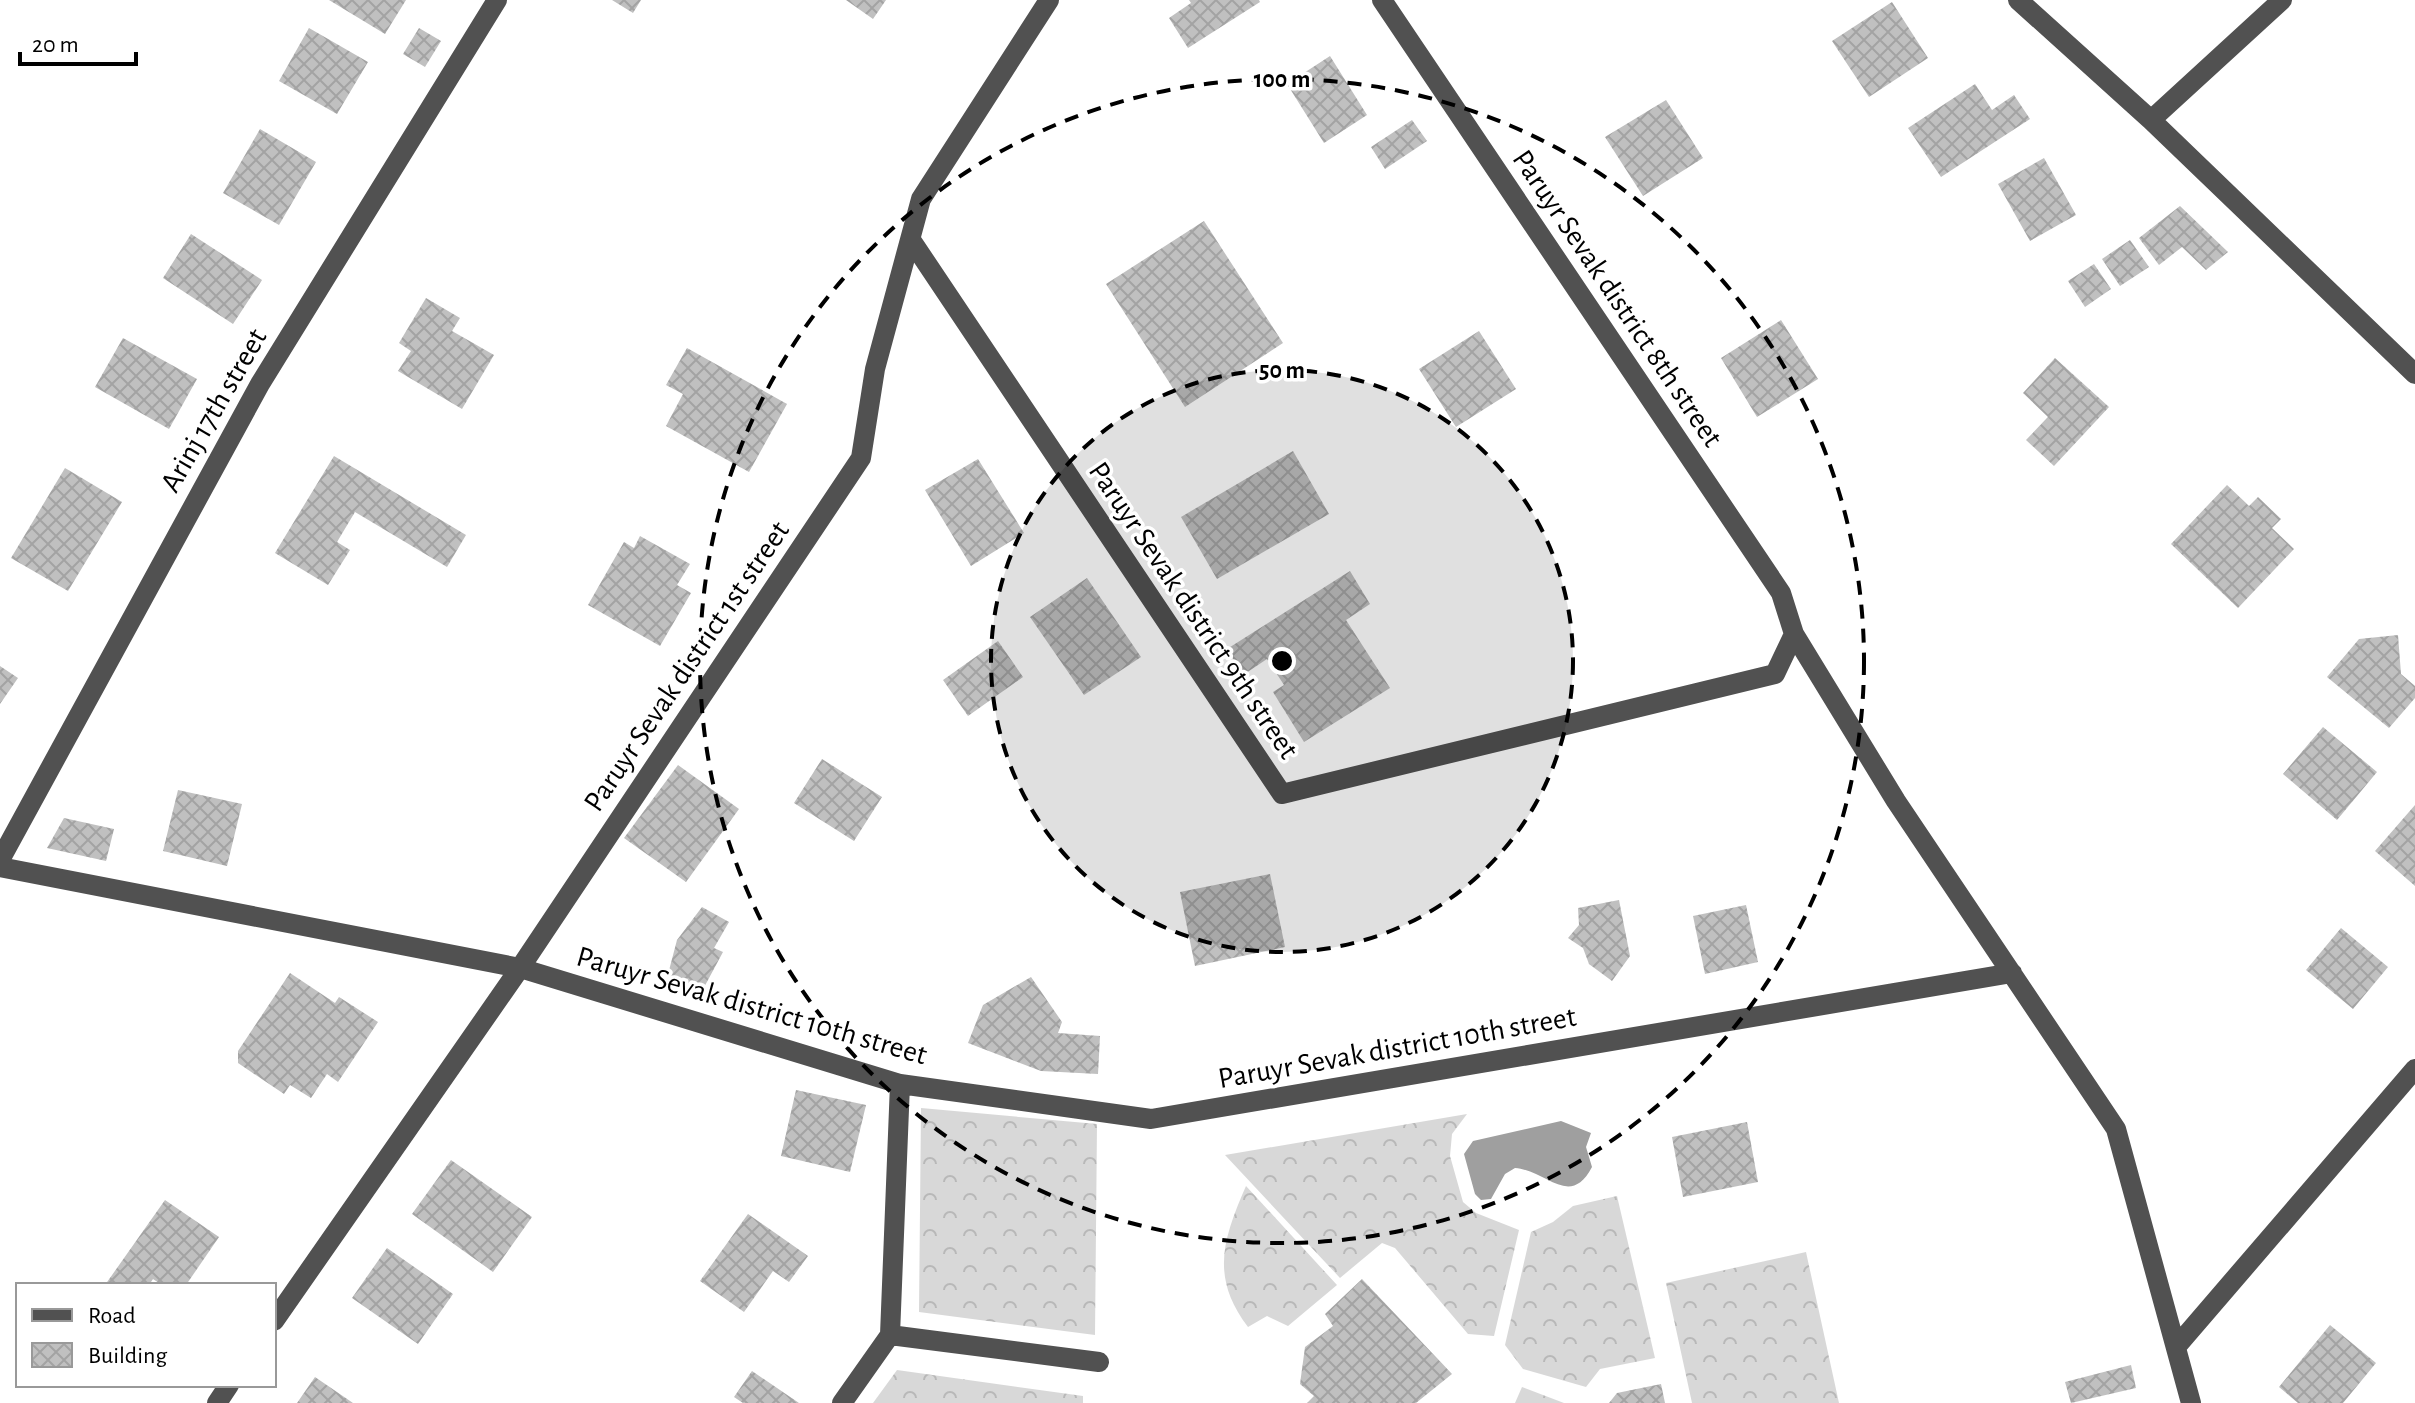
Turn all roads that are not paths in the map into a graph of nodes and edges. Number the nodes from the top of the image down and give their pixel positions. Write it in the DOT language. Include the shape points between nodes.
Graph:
graph roads {
  1 [pos="497,0"];
  2 [pos="1049,0"];
  3 [pos="1382,0"];
  4 [pos="2018,0"];
  5 [pos="2282,0"];
  6 [pos="2151,120"];
  7 [pos="911,240"];
  8 [pos="2415,374"];
  9 [pos="1794,634"];
  10 [pos="0,860"];
  11 [pos="0,867"];
  12 [pos="520,968"];
  13 [pos="2012,973"];
  14 [pos="2415,1069"];
  15 [pos="900,1084"];
  16 [pos="276,1318"];
  17 [pos="890,1335"];
  18 [pos="2176,1347"];
  19 [pos="1099,1362"];
  20 [pos="842,1403"];
  21 [pos="2191,1403"];
  1 -- 10 [label="street, Arinj 17th street" via="260,384"];
  2 -- 7 [label="street, Paruyr Sevak district 1st street" via="921,199"];
  3 -- 9 [label="street, Paruyr Sevak district 8th street" via="1781,593"];
  4 -- 6 [label="street"];
  5 -- 6 [label="street"];
  6 -- 8 [label="street"];
  7 -- 9 [label="street, Paruyr Sevak district 9th street" via="1282,794 1775,674"];
  7 -- 12 [label="street, Paruyr Sevak district 1st street" via="875,369 861,458"];
  9 -- 13 [label="street, Paruyr Sevak district 8th street" via="1984,938"];
  11 -- 12 [label="street, Paruyr Sevak district 10th street"];
  12 -- 15 [label="street, Paruyr Sevak district 10th street"];
  12 -- 16 [label="street, Paruyr Sevak district 1st street"];
  13 -- 15 [label="street, Paruyr Sevak district 10th street" via="1151,1119"];
  13 -- 18 [label="street" via="2116,1129"];
  14 -- 18 [label="street"];
  15 -- 17 [label="street"];
  17 -- 19 [label="street"];
  17 -- 20 [label="street"];
  18 -- 21 [label="street"];
}
